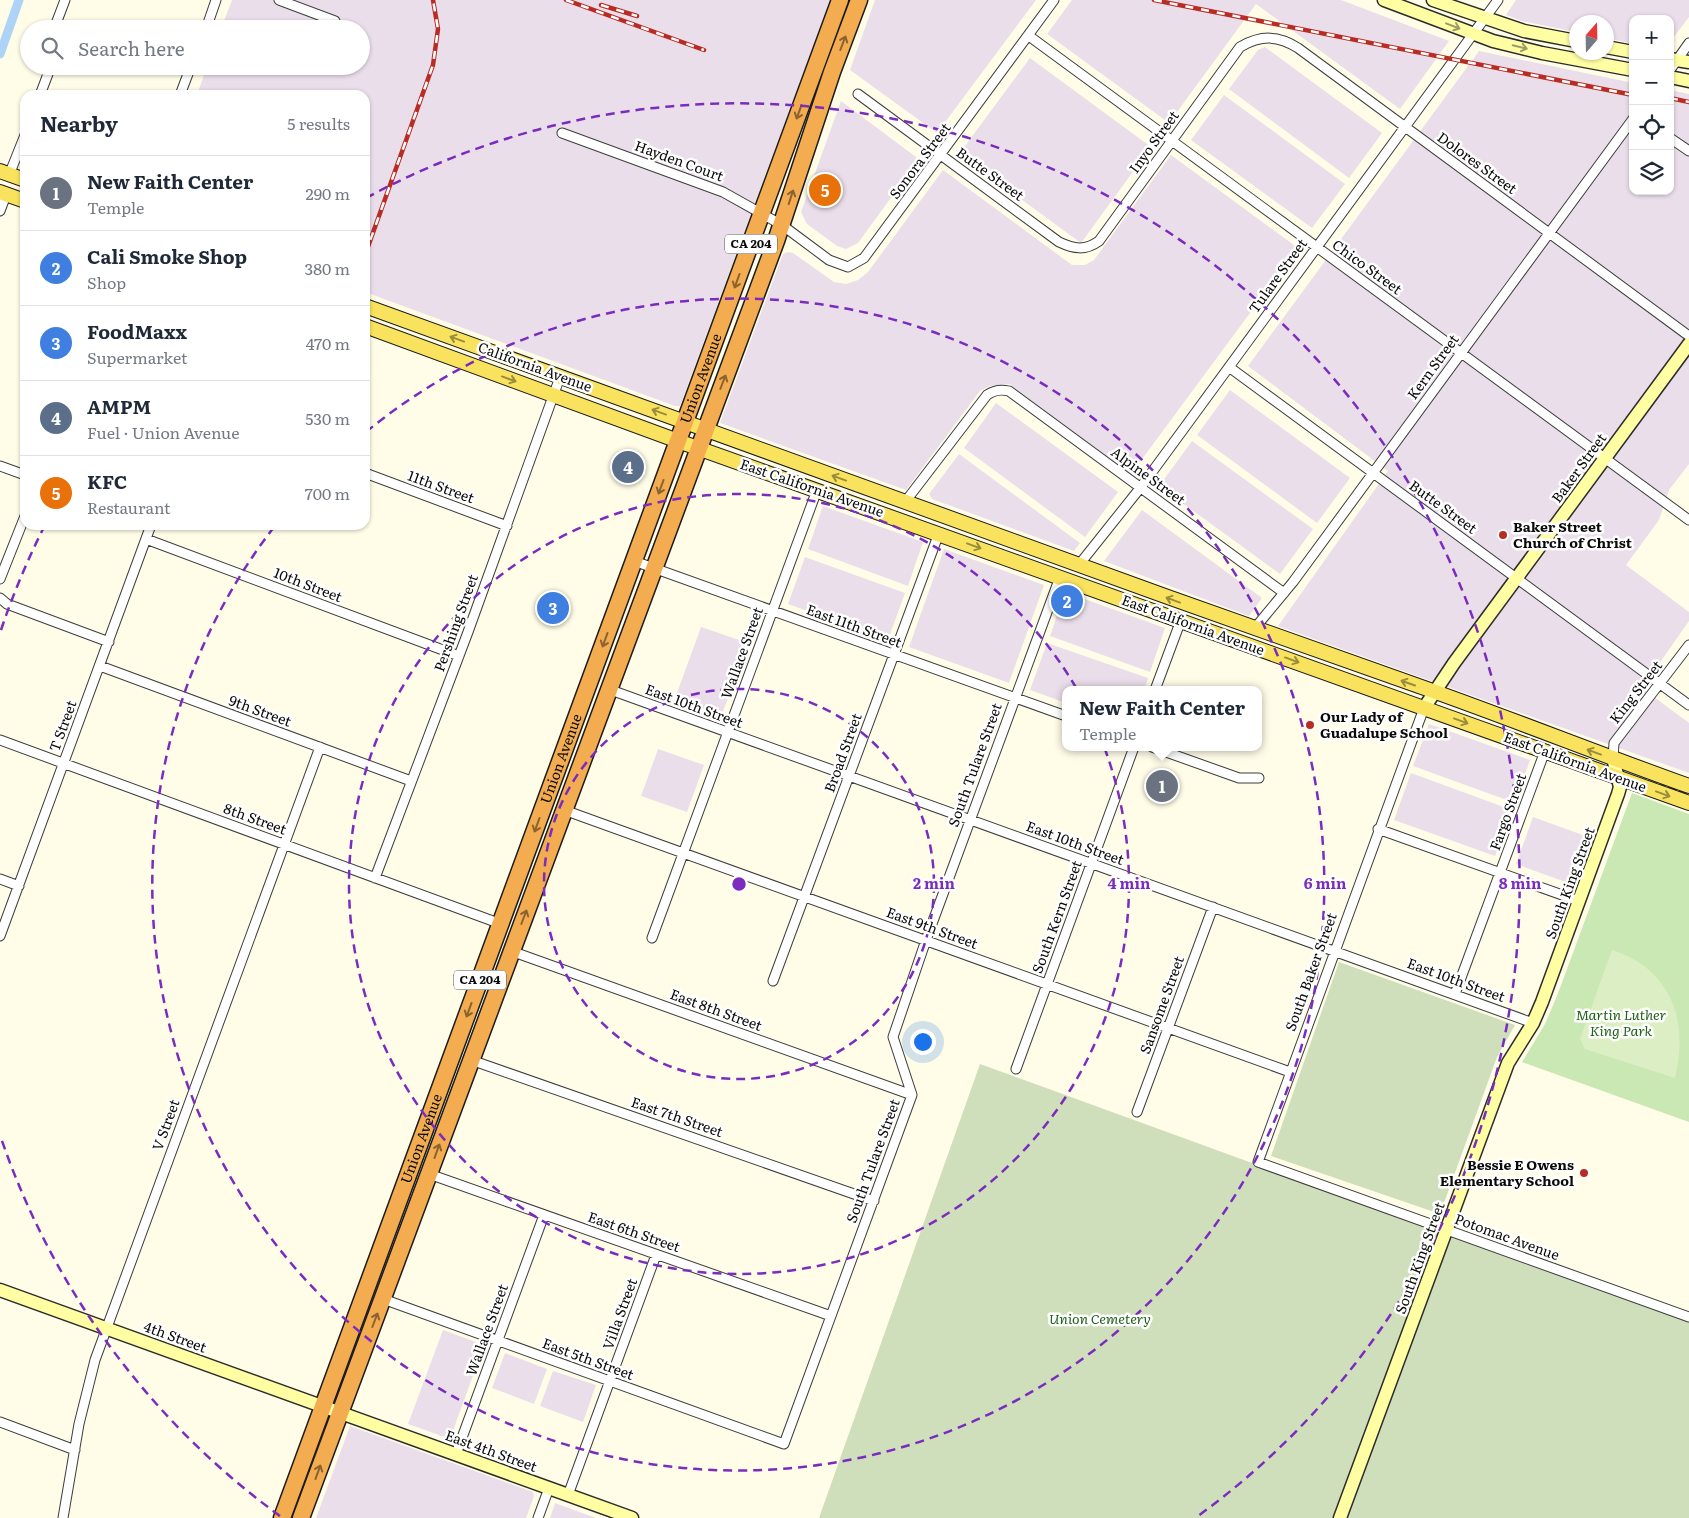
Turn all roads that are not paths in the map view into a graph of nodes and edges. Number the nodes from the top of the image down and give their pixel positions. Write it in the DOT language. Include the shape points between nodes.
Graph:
graph roads {
  1 [pos="65,0"];
  2 [pos="216,0"];
  3 [pos="279,0"];
  4 [pos="840,0"];
  5 [pos="859,0"];
  6 [pos="1054,0"];
  7 [pos="1384,0"];
  8 [pos="1433,0"];
  9 [pos="1498,0"];
  10 [pos="1484,19"];
  11 [pos="57,20"];
  12 [pos="209,20"];
  13 [pos="332,20"];
  14 [pos="1473,34"];
  15 [pos="1029,36"];
  16 [pos="1569,40"];
  17 [pos="1689,42"];
  18 [pos="1240,46"];
  19 [pos="1614,48"];
  20 [pos="1629,51"];
  21 [pos="1677,63"];
  22 [pos="1629,69"];
  23 [pos="48,75"];
  24 [pos="188,75"];
  25 [pos="1674,79"];
  26 [pos="1689,81"];
  27 [pos="42,90"];
  28 [pos="182,90"];
  29 [pos="858,94"];
  30 [pos="1629,123"];
  31 [pos="1405,127"];
  32 [pos="562,133"];
  33 [pos="1173,141"];
  34 [pos="1674,141"];
  35 [pos="20,144"];
  36 [pos="1689,151"];
  37 [pos="941,156"];
  38 [pos="3,175"];
  39 [pos="20,179"];
  40 [pos="20,188"];
  41 [pos="3,193"];
  42 [pos="20,199"];
  43 [pos="0,211"];
  44 [pos="762,214"];
  45 [pos="782,226"];
  46 [pos="1549,233"];
  47 [pos="1317,247"];
  48 [pos="1085,248"];
  49 [pos="370,308"];
  50 [pos="370,318"];
  51 [pos="397,318"];
  52 [pos="370,328"];
  53 [pos="1689,336"];
  54 [pos="1689,344"];
  55 [pos="1461,353"];
  56 [pos="1229,367"];
  57 [pos="560,376"];
  58 [pos="553,395"];
  59 [pos="686,421"];
  60 [pos="705,428"];
  61 [pos="678,441"];
  62 [pos="697,448"];
  63 [pos="1605,458"];
  64 [pos="0,466"];
  65 [pos="20,473"];
  66 [pos="1373,473"];
  67 [pos="370,475"];
  68 [pos="1141,487"];
  69 [pos="817,490"];
  70 [pos="846,500"];
  71 [pos="905,502"];
  72 [pos="1689,520"];
  73 [pos="507,526"];
  74 [pos="20,529"];
  75 [pos="150,530"];
  76 [pos="938,533"];
  77 [pos="1000,538"];
  78 [pos="146,539"];
  79 [pos="634,561"];
  80 [pos="1015,561"];
  81 [pos="1078,566"];
  82 [pos="654,568"];
  83 [pos="1060,577"];
  84 [pos="1516,578"];
  85 [pos="0,579"];
  86 [pos="1284,593"];
  87 [pos="0,598"];
  88 [pos="772,611"];
  89 [pos="1181,620"];
  90 [pos="1239,624"];
  91 [pos="1254,630"];
  92 [pos="108,642"];
  93 [pos="1689,645"];
  94 [pos="894,654"];
  95 [pos="459,656"];
  96 [pos="100,666"];
  97 [pos="1660,684"];
  98 [pos="1156,686"];
  99 [pos="608,689"];
  100 [pos="1433,692"];
  101 [pos="1015,698"];
  102 [pos="1689,705"];
  103 [pos="1424,708"];
  104 [pos="1062,715"];
  105 [pos="728,732"];
  106 [pos="0,740"];
  107 [pos="320,747"];
  108 [pos="1133,751"];
  109 [pos="1163,751"];
  110 [pos="1545,751"];
  111 [pos="1613,758"];
  112 [pos="64,763"];
  113 [pos="849,776"];
  114 [pos="1259,778"];
  115 [pos="1618,778"];
  116 [pos="411,781"];
  117 [pos="1689,786"];
  118 [pos="1689,803"];
  119 [pos="564,810"];
  120 [pos="970,820"];
  121 [pos="1378,829"];
  122 [pos="284,844"];
  123 [pos="683,853"];
  124 [pos="1091,863"];
  125 [pos="1500,873"];
  126 [pos="376,878"];
  127 [pos="0,879"];
  128 [pos="18,886"];
  129 [pos="804,897"];
  130 [pos="1579,901"];
  131 [pos="1212,907"];
  132 [pos="500,924"];
  133 [pos="0,936"];
  134 [pos="652,938"];
  135 [pos="926,940"];
  136 [pos="511,951"];
  137 [pos="1334,951"];
  138 [pos="773,982"];
  139 [pos="1047,984"];
  140 [pos="1455,994"];
  141 [pos="489,1010"];
  142 [pos="1533,1023"];
  143 [pos="1168,1028"];
  144 [pos="471,1060"];
  145 [pos="1016,1069"];
  146 [pos="1290,1072"];
  147 [pos="912,1095"];
  148 [pos="1137,1112"];
  149 [pos="1258,1162"];
  150 [pos="429,1174"];
  151 [pos="874,1201"];
  152 [pos="544,1215"];
  153 [pos="1446,1229"];
  154 [pos="656,1255"];
  155 [pos="0,1290"];
  156 [pos="383,1299"];
  157 [pos="831,1316"];
  158 [pos="1689,1316"];
  159 [pos="106,1328"];
  160 [pos="498,1341"];
  161 [pos="610,1381"];
  162 [pos="323,1407"];
  163 [pos="340,1414"];
  164 [pos="0,1422"];
  165 [pos="784,1444"];
  166 [pos="75,1450"];
  167 [pos="456,1454"];
  168 [pos="549,1488"];
  169 [pos="568,1495"];
  170 [pos="63,1518"];
  171 [pos="282,1518"];
  172 [pos="302,1518"];
  173 [pos="538,1518"];
  174 [pos="632,1518"];
  175 [pos="1340,1518"];
  1 -- 11 [label="street"];
  2 -- 12 [label="street"];
  3 -- 13 [label="street"];
  4 -- 44 [label="highway, Union Avenue / CA 204, one-way"];
  45 -- 5 [label="highway, Union Avenue / CA 204, one-way"];
  6 -- 15 [label="street, Sonora Street"];
  7 -- 14 [label="street, one-way"];
  8 -- 10 [label="street"];
  9 -- 10 [label="street, Tulare Street"];
  10 -- 14 [label="street, Tulare Street"];
  10 -- 16 [label="street"];
  14 -- 22 [label="street, one-way" via="1542,53"];
  14 -- 31 [label="street, Tulare Street"];
  15 -- 33 [label="street, Chico Street"];
  15 -- 37 [label="street, Sonora Street"];
  17 -- 21 [label="street"];
  18 -- 31 [label="street, Dolores Street" via="1264,37 1290,43"];
  18 -- 33 [label="street, Inyo Street"];
  19 -- 20 [label="street"];
  23 -- 27 [label="street"];
  24 -- 28 [label="street"];
  25 -- 26 [label="street"];
  29 -- 37 [label="street, Butte Street"];
  30 -- 46 [label="street, Kern Street"];
  31 -- 46 [label="street, Dolores Street"];
  31 -- 47 [label="street, Tulare Street"];
  32 -- 44 [label="street, Hayden Court" via="723,192"];
  33 -- 47 [label="street, Chico Street"];
  33 -- 48 [label="street, Inyo Street" via="1099,240"];
  34 -- 36 [label="street"];
  35 -- 38 [label="street"];
  37 -- 45 [label="street, Sonora Street" via="864,258 848,267 829,260"];
  37 -- 48 [label="street, Butte Street" via="1059,242 1077,249"];
  38 -- 39 [label="main road"];
  40 -- 41 [label="main road"];
  41 -- 42 [label="main road"];
  41 -- 43 [label="street"];
  44 -- 45 [label="street, Hayden Court"];
  44 -- 59 [label="highway, Union Avenue / CA 204, one-way"];
  60 -- 45 [label="highway, Union Avenue / CA 204, one-way"];
  46 -- 53 [label="street, Dolores Street"];
  46 -- 55 [label="street, Kern Street"];
  47 -- 55 [label="street, Chico Street"];
  47 -- 56 [label="street, Tulare Street"];
  49 -- 51 [label="main road, California Avenue"];
  50 -- 51 [label="main road" via="391,324"];
  57 -- 51 [label="main road, California Avenue, one-way"];
  52 -- 58 [label="main road, California Avenue, one-way"];
  54 -- 63 [label="street, Baker Street"];
  55 -- 63 [label="street, Chico Street"];
  55 -- 66 [label="street, Kern Street"];
  56 -- 66 [label="street, Butte Street"];
  56 -- 68 [label="street, Tulare Street"];
  57 -- 58 [label="street, Pershing Street"];
  59 -- 57 [label="main road, California Avenue, one-way"];
  58 -- 61 [label="main road, California Avenue"];
  58 -- 73 [label="street, Pershing Street"];
  59 -- 60 [label="main road, California Avenue"];
  59 -- 61 [label="highway, Union Avenue / CA 204"];
  60 -- 62 [label="highway, Union Avenue / CA 204"];
  71 -- 60 [label="main road, East California Avenue, one-way"];
  61 -- 62 [label="main road, California Avenue"];
  61 -- 79 [label="highway, Union Avenue / CA 204, one-way"];
  62 -- 69 [label="main road, East California Avenue"];
  62 -- 82 [label="highway, Union Avenue / CA 204"];
  63 -- 72 [label="street, Chico Street"];
  63 -- 84 [label="street, Baker Street"];
  64 -- 65 [label="street"];
  66 -- 84 [label="street, Butte Street"];
  66 -- 86 [label="street, Kern Street"];
  67 -- 73 [label="street, 11th Street"];
  68 -- 71 [label="street, Alpine Street" via="1008,392 993,391 981,402"];
  68 -- 81 [label="street, Tulare Street"];
  68 -- 86 [label="street, Alpine Street"];
  69 -- 70 [label="main road, East California Avenue"];
  69 -- 88 [label="street, Wallace Street"];
  70 -- 71 [label="main road" via="860,496 900,509"];
  70 -- 76 [label="main road, East California Avenue"];
  71 -- 77 [label="main road, East California Avenue"];
  73 -- 95 [label="street, Pershing Street"];
  74 -- 85 [label="street"];
  75 -- 78 [label="street, T Street"];
  76 -- 77 [label="main road" via="946,528"];
  76 -- 80 [label="main road, East California Avenue, one-way"];
  76 -- 94 [label="street, Broad Street"];
  77 -- 81 [label="main road, East California Avenue"];
  78 -- 92 [label="street, T Street"];
  78 -- 95 [label="street, 10th Street"];
  79 -- 82 [label="street, East 11th Street"];
  79 -- 132 [label="highway, Union Avenue / CA 204, one-way"];
  80 -- 81 [label="main road" via="1069,570"];
  80 -- 83 [label="main road, East California Avenue"];
  90 -- 81 [label="main road, East California Avenue, one-way"];
  82 -- 88 [label="street, East 11th Street"];
  82 -- 99 [label="highway, Union Avenue / CA 204"];
  83 -- 89 [label="main road, East California Avenue"];
  83 -- 101 [label="street, South Tulare Street"];
  84 -- 97 [label="street, Butte Street"];
  84 -- 100 [label="street, Baker Street"];
  86 -- 91 [label="street, Kern Street"];
  87 -- 92 [label="street" via="7,604"];
  88 -- 94 [label="street, East 11th Street"];
  88 -- 105 [label="street, Wallace Street"];
  89 -- 90 [label="main road" via="1195,616"];
  89 -- 98 [label="street"];
  89 -- 103 [label="main road, East California Avenue, one-way"];
  90 -- 91 [label="main road, East California Avenue"];
  100 -- 91 [label="main road, East California Avenue, one-way"];
  92 -- 96 [label="street, T Street"];
  93 -- 97 [label="street, King Street"];
  94 -- 101 [label="street, East 11th Street"];
  94 -- 113 [label="street, Broad Street"];
  95 -- 116 [label="street, Pershing Street"];
  96 -- 107 [label="street, 9th Street"];
  96 -- 112 [label="street, T Street"];
  97 -- 102 [label="street, Butte Street"];
  97 -- 111 [label="street, King Street" via="1614,743"];
  99 -- 105 [label="street, East 10th Street"];
  99 -- 119 [label="highway, Union Avenue / CA 204"];
  100 -- 103 [label="street, Baker Street"];
  111 -- 100 [label="main road, East California Avenue, one-way"];
  101 -- 104 [label="street, East 11th Street"];
  101 -- 120 [label="street, South Tulare Street"];
  103 -- 110 [label="main road, East California Avenue, one-way"];
  103 -- 121 [label="street, South Baker Street"];
  105 -- 113 [label="street, East 10th Street"];
  105 -- 123 [label="street, Wallace Street"];
  106 -- 112 [label="street, 8th Street"];
  107 -- 116 [label="street, 9th Street"];
  107 -- 122 [label="street, V Street"];
  108 -- 124 [label="street, South Kern Street"];
  109 -- 114 [label="street" via="1239,778"];
  110 -- 115 [label="main road, East California Avenue"];
  110 -- 125 [label="street, Fargo Street"];
  111 -- 115 [label="street, South King Street"];
  111 -- 117 [label="main road, East California Avenue"];
  112 -- 122 [label="street, 8th Street"];
  112 -- 128 [label="street, T Street"];
  113 -- 120 [label="street, East 10th Street"];
  113 -- 129 [label="street, Broad Street"];
  115 -- 118 [label="main road, East California Avenue, one-way"];
  115 -- 130 [label="street, South King Street" via="1618,794"];
  116 -- 126 [label="street, Pershing Street"];
  119 -- 123 [label="street, East 9th Street"];
  136 -- 119 [label="highway, Union Avenue / CA 204, one-way"];
  120 -- 124 [label="street, East 10th Street"];
  120 -- 135 [label="street, South Tulare Street"];
  121 -- 125 [label="street"];
  121 -- 137 [label="street, South Baker Street"];
  122 -- 126 [label="street, 8th Street"];
  122 -- 159 [label="street, V Street"];
  123 -- 129 [label="street, East 9th Street"];
  123 -- 134 [label="street, Wallace Street"];
  124 -- 131 [label="street, East 10th Street"];
  124 -- 139 [label="street, South Kern Street"];
  125 -- 130 [label="street"];
  125 -- 140 [label="street, Fargo Street"];
  126 -- 132 [label="street, 8th Street"];
  127 -- 128 [label="street"];
  128 -- 133 [label="street, T Street"];
  129 -- 135 [label="street, East 9th Street"];
  129 -- 138 [label="street, Broad Street"];
  130 -- 142 [label="street, South King Street"];
  131 -- 137 [label="street, East 10th Street"];
  131 -- 143 [label="street, Sansome Street"];
  132 -- 141 [label="highway" via="505,938 486,992"];
  132 -- 162 [label="highway, Union Avenue / CA 204, one-way"];
  135 -- 139 [label="street, East 9th Street"];
  135 -- 147 [label="street, South Tulare Street" via="893,1037"];
  136 -- 141 [label="highway, Union Avenue / CA 204"];
  136 -- 147 [label="street, East 8th Street"];
  137 -- 140 [label="street, East 10th Street"];
  137 -- 146 [label="street, South Baker Street"];
  139 -- 143 [label="street, East 9th Street"];
  139 -- 145 [label="street, South Kern Street"];
  140 -- 142 [label="street, East 10th Street"];
  141 -- 144 [label="highway, Union Avenue / CA 204"];
  142 -- 153 [label="street, South King Street" via="1508,1063"];
  143 -- 146 [label="street, East 9th Street"];
  143 -- 148 [label="street, Sansome Street"];
  150 -- 144 [label="highway, Union Avenue / CA 204, one-way"];
  144 -- 151 [label="street, East 7th Street"];
  146 -- 149 [label="street, South Baker Street"];
  147 -- 151 [label="street, South Tulare Street"];
  149 -- 153 [label="street, Potomac Avenue"];
  150 -- 152 [label="street, East 6th Street"];
  150 -- 156 [label="highway, Union Avenue / CA 204"];
  151 -- 157 [label="street, South Tulare Street"];
  152 -- 154 [label="street, East 6th Street"];
  152 -- 160 [label="street, Wallace Street"];
  153 -- 158 [label="street, Potomac Avenue"];
  153 -- 175 [label="street, South King Street"];
  154 -- 157 [label="street, East 6th Street"];
  154 -- 161 [label="street, Villa Street"];
  155 -- 159 [label="street, 4th Street"];
  156 -- 160 [label="street, East 5th Street"];
  163 -- 156 [label="highway, Union Avenue / CA 204, one-way"];
  157 -- 165 [label="street, South Tulare Street"];
  159 -- 162 [label="street, 4th Street"];
  159 -- 166 [label="street, V Street" via="86,1392"];
  160 -- 161 [label="street, East 5th Street"];
  160 -- 167 [label="street, Wallace Street"];
  161 -- 165 [label="street, East 5th Street"];
  161 -- 169 [label="street, Villa Street"];
  162 -- 163 [label="street, 4th Street"];
  162 -- 171 [label="highway, Union Avenue / CA 204"];
  163 -- 167 [label="street, East 4th Street"];
  172 -- 163 [label="highway, Union Avenue / CA 204, one-way"];
  164 -- 166 [label="street"];
  166 -- 170 [label="street, V Street"];
  167 -- 168 [label="street, East 4th Street"];
  168 -- 169 [label="street, East 4th Street"];
  168 -- 173 [label="street"];
  169 -- 174 [label="street, East 4th Street"];
}
